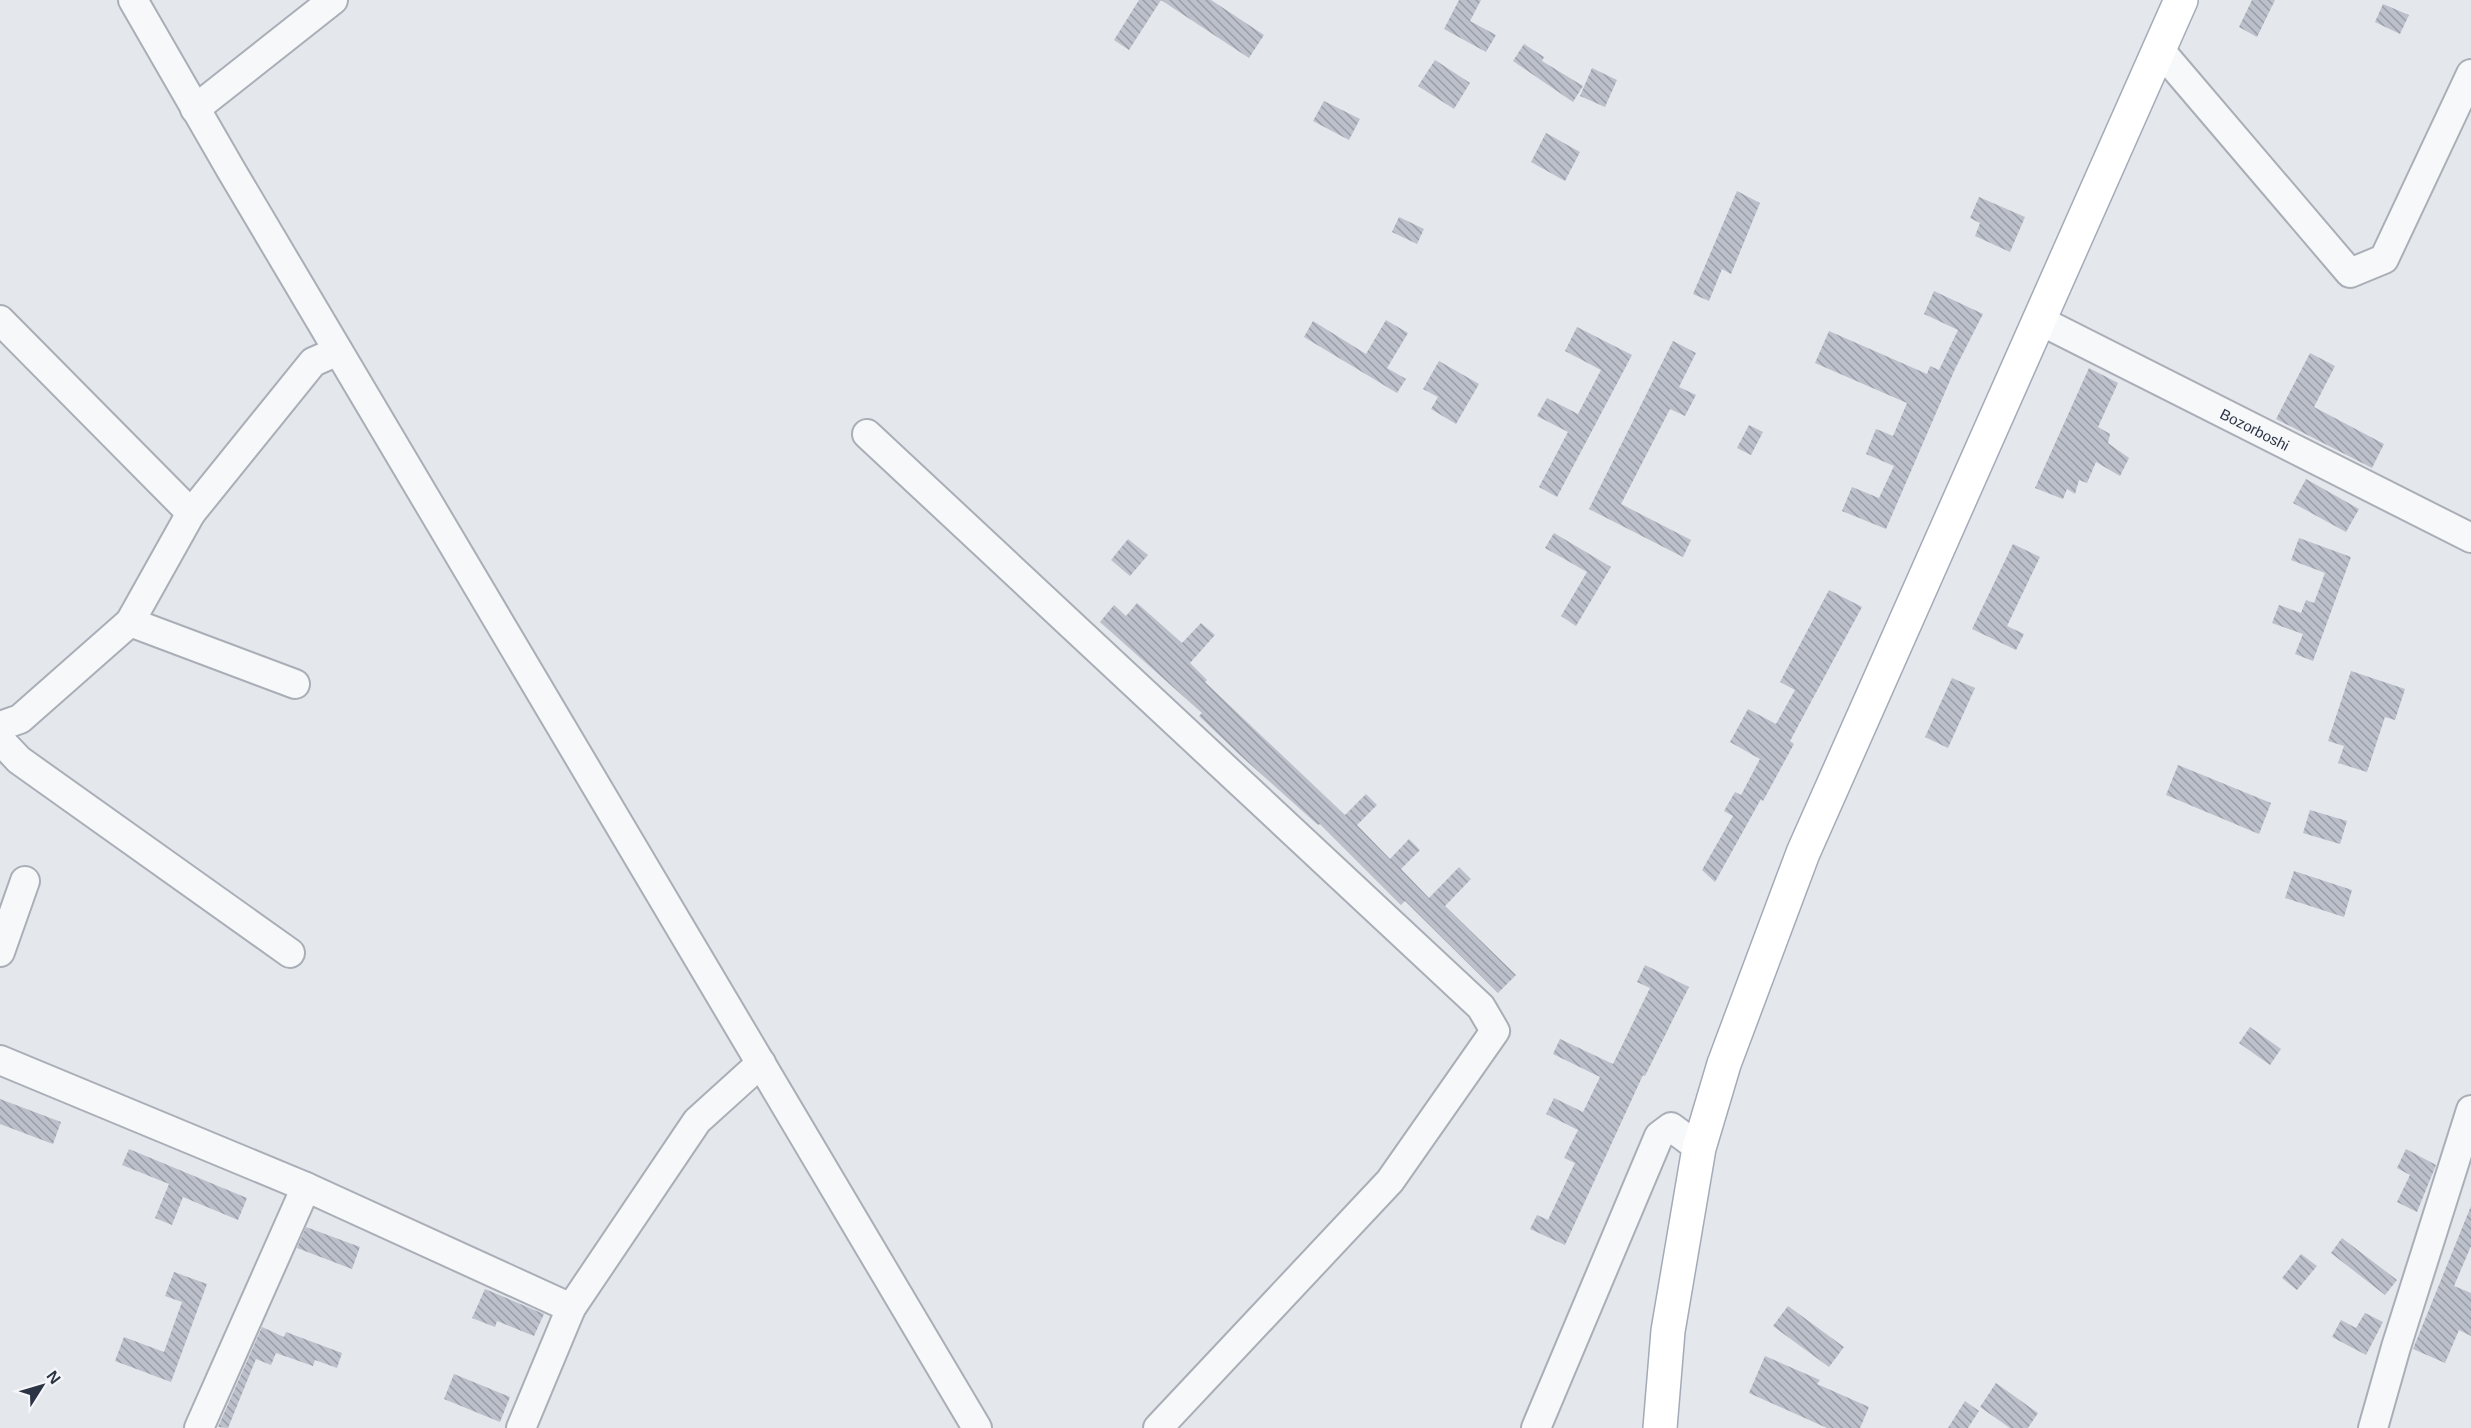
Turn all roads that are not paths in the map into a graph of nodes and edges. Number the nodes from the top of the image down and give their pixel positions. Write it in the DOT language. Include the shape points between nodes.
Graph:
graph roads {
  1 [pos="133,0"];
  2 [pos="333,0"];
  3 [pos="2181,0"];
  4 [pos="2159,49"];
  5 [pos="2471,74"];
  6 [pos="195,109"];
  7 [pos="0,320"];
  8 [pos="2039,320"];
  9 [pos="338,351"];
  10 [pos="867,434"];
  11 [pos="191,513"];
  12 [pos="2471,538"];
  13 [pos="130,622"];
  14 [pos="295,684"];
  15 [pos="0,726"];
  16 [pos="0,740"];
  17 [pos="25,881"];
  18 [pos="0,952"];
  19 [pos="290,953"];
  20 [pos="0,1060"];
  21 [pos="761,1063"];
  22 [pos="2471,1110"];
  23 [pos="1699,1148"];
  24 [pos="306,1187"];
  25 [pos="571,1308"];
  26 [pos="199,1428"];
  27 [pos="521,1428"];
  28 [pos="977,1428"];
  29 [pos="1158,1428"];
  30 [pos="1536,1428"];
  31 [pos="1660,1428"];
  32 [pos="2373,1428"];
  1 -- 6 [label="street"];
  2 -- 6 [label="street"];
  3 -- 4 [label="main road"];
  4 -- 5 [label="street" via="2350,273 2384,260"];
  4 -- 8 [label="main road"];
  6 -- 9 [label="street"];
  7 -- 11 [label="street"];
  8 -- 12 [label="street, Bozorboshi"];
  8 -- 23 [label="main road" via="1803,853 1724,1064"];
  9 -- 11 [label="street" via="313,362"];
  9 -- 21 [label="street"];
  10 -- 29 [label="street" via="1480,1007 1495,1031 1390,1180"];
  11 -- 13 [label="street"];
  13 -- 14 [label="street"];
  13 -- 15 [label="street" via="20,719"];
  16 -- 19 [label="street" via="19,760"];
  17 -- 18 [label="street"];
  20 -- 24 [label="street"];
  21 -- 25 [label="street" via="697,1121"];
  21 -- 28 [label="street"];
  22 -- 32 [label="street"];
  23 -- 30 [label="street" via="1671,1127 1659,1136"];
  23 -- 31 [label="main road" via="1668,1331"];
  24 -- 25 [label="street"];
  24 -- 26 [label="street"];
  25 -- 27 [label="street"];
}
